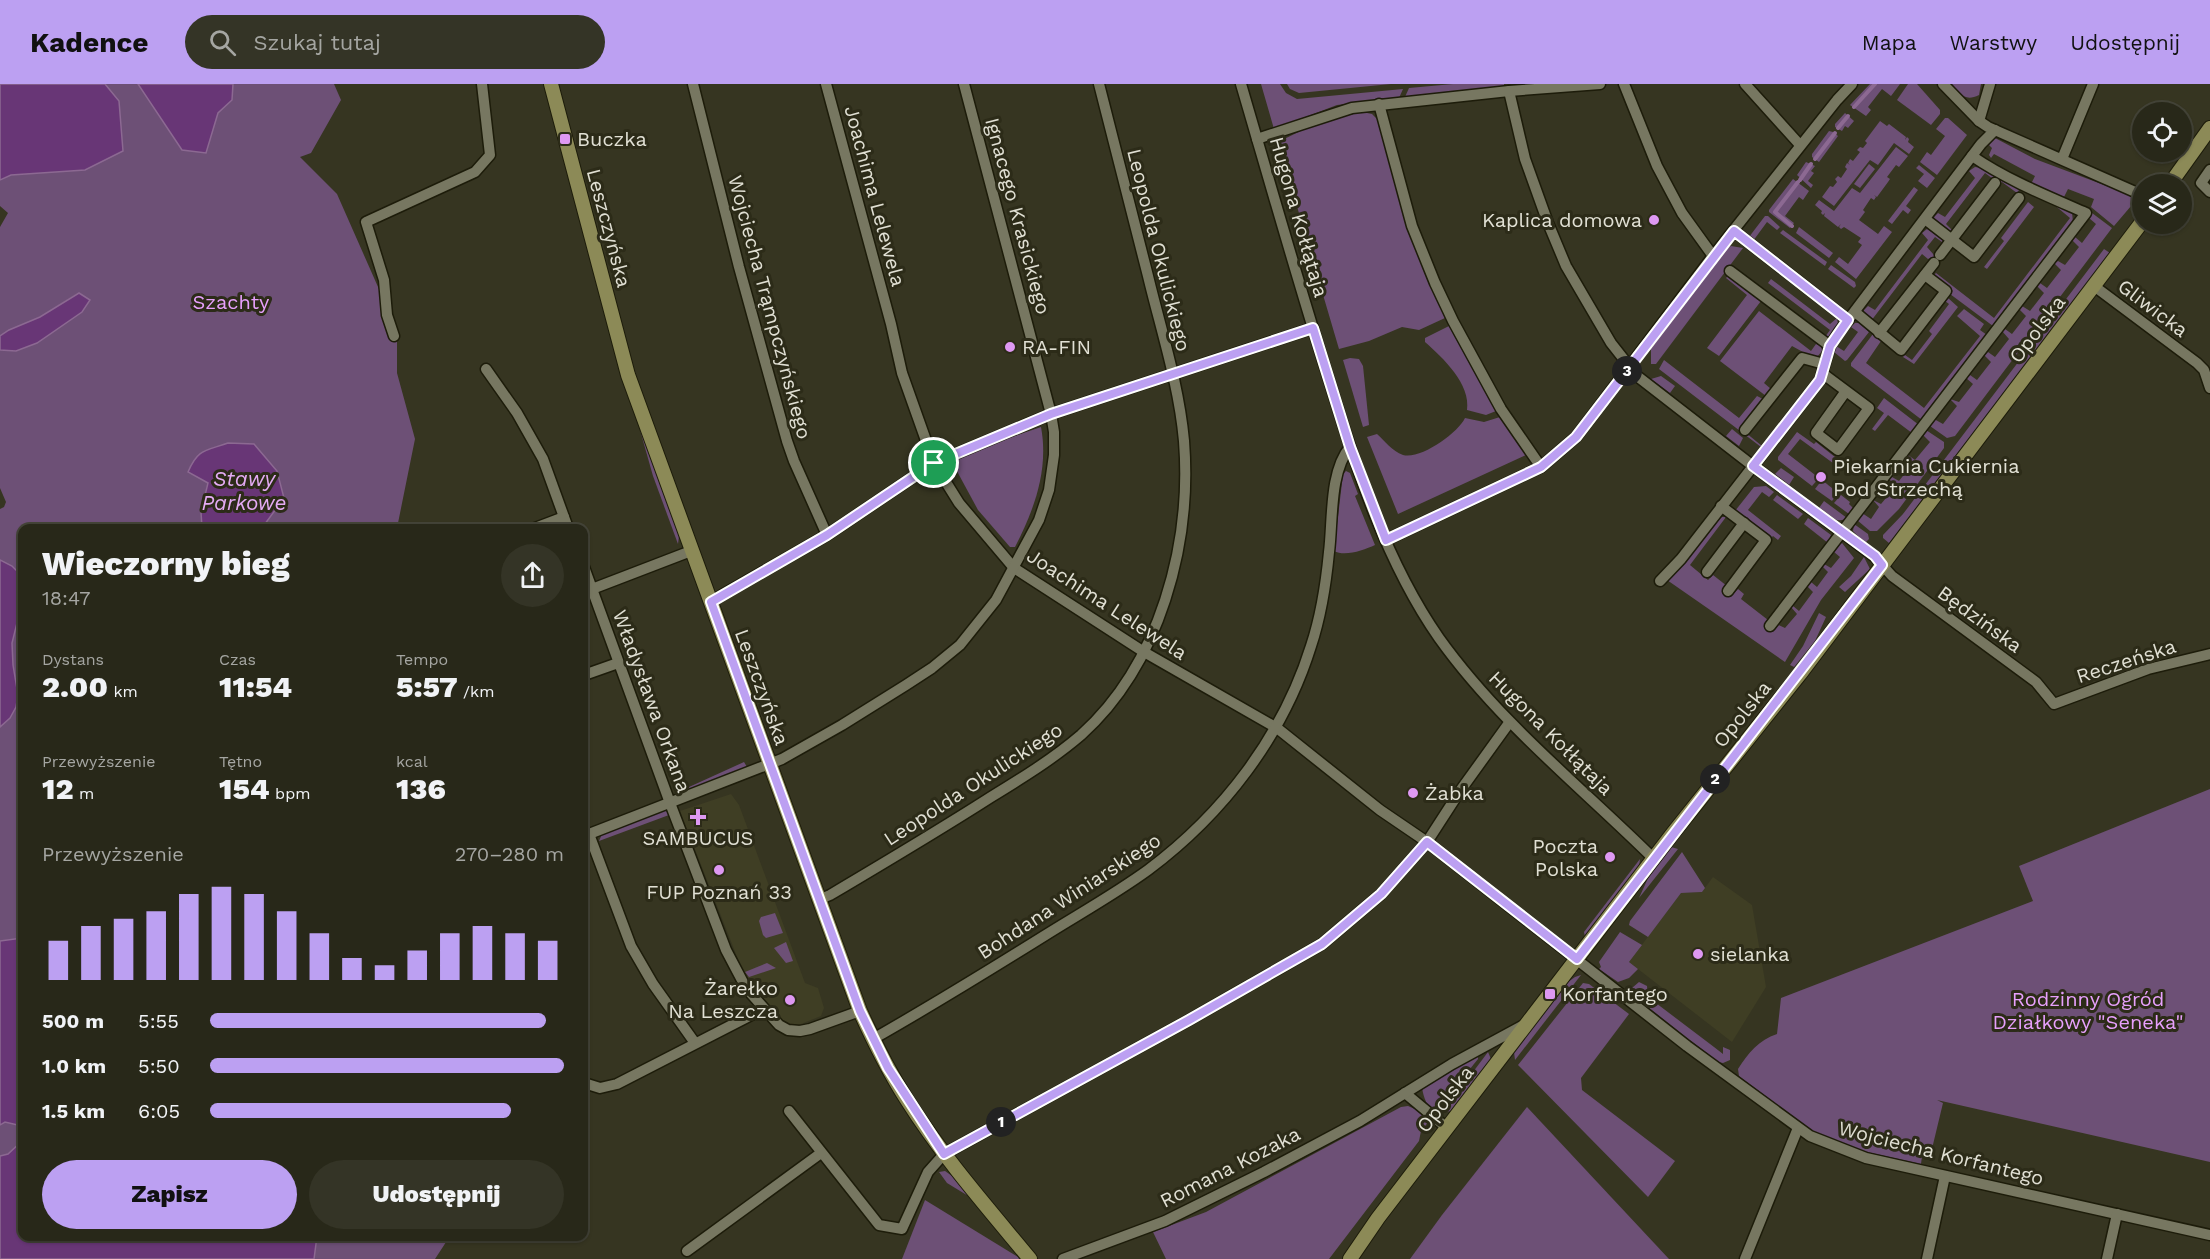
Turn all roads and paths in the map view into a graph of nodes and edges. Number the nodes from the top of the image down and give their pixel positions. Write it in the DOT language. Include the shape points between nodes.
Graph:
graph roads {
  1 [pos="482,84"];
  2 [pos="551,84"];
  3 [pos="693,84"];
  4 [pos="826,84"];
  5 [pos="964,84"];
  6 [pos="1099,84"];
  7 [pos="1241,84"];
  8 [pos="1600,84"];
  9 [pos="1624,84"];
  10 [pos="1745,84"];
  11 [pos="1852,84"];
  12 [pos="1943,84"];
  13 [pos="1990,84"];
  14 [pos="2093,84"];
  15 [pos="1509,91"];
  16 [pos="1379,104"];
  17 [pos="1979,121"];
  18 [pos="2210,128"];
  19 [pos="1995,130"];
  20 [pos="1257,139"];
  21 [pos="1800,145"];
  22 [pos="1972,156"];
  23 [pos="2062,159"];
  24 [pos="2210,170"];
  25 [pos="2177,174"];
  26 [pos="1995,183"];
  27 [pos="2132,190"];
  28 [pos="2210,192"];
  29 [pos="2019,198"];
  30 [pos="1924,219"];
  31 [pos="1734,231"];
  32 [pos="2133,234"];
  33 [pos="1952,240"];
  34 [pos="1713,256"];
  35 [pos="1730,271"];
  36 [pos="1925,275"];
  37 [pos="2094,286"];
  38 [pos="1852,316"];
  39 [pos="1313,328"];
  40 [pos="1879,333"];
  41 [pos="394,336"];
  42 [pos="1830,346"];
  43 [pos="1631,366"];
  44 [pos="1823,368"];
  45 [pos="486,369"];
  46 [pos="1172,375"];
  47 [pos="2210,388"];
  48 [pos="1846,391"];
  49 [pos="1051,414"];
  50 [pos="1745,430"];
  51 [pos="1350,447"];
  52 [pos="934,463"];
  53 [pos="1753,466"];
  54 [pos="1541,467"];
  55 [pos="1721,506"];
  56 [pos="566,523"];
  57 [pos="1744,523"];
  58 [pos="1841,532"];
  59 [pos="827,535"];
  60 [pos="1386,540"];
  61 [pos="692,551"];
  62 [pos="1882,565"];
  63 [pos="1014,568"];
  64 [pos="1707,573"];
  65 [pos="588,578"];
  66 [pos="1660,581"];
  67 [pos="592,589"];
  68 [pos="1728,591"];
  69 [pos="711,602"];
  70 [pos="1770,626"];
  71 [pos="1144,652"];
  72 [pos="2210,654"];
  73 [pos="618,663"];
  74 [pos="588,674"];
  75 [pos="2054,705"];
  76 [pos="1509,723"];
  77 [pos="1277,728"];
  78 [pos="769,764"];
  79 [pos="670,803"];
  80 [pos="588,834"];
  81 [pos="588,840"];
  82 [pos="1427,842"];
  83 [pos="1654,859"];
  84 [pos="818,900"];
  85 [pos="1577,959"];
  86 [pos="763,1009"];
  87 [pos="860,1011"];
  88 [pos="1527,1024"];
  89 [pos="873,1039"];
  90 [pos="695,1043"];
  91 [pos="588,1084"];
  92 [pos="1405,1093"];
  93 [pos="789,1111"];
  94 [pos="1447,1128"];
  95 [pos="1798,1128"];
  96 [pos="821,1153"];
  97 [pos="944,1154"];
  98 [pos="1945,1176"];
  99 [pos="2117,1214"];
  100 [pos="2210,1235"];
  101 [pos="687,1251"];
  102 [pos="1030,1259"];
  103 [pos="1063,1259"];
  104 [pos="1350,1259"];
  105 [pos="1745,1259"];
  106 [pos="1927,1259"];
  107 [pos="2107,1259"];
  1 -- 41 [label="street" via="490,155 475,172 366,222 384,280 387,315"];
  2 -- 61 [label="street, Leszczyńska" via="628,375"];
  3 -- 59 [label="street, Wojciecha Trąmpczyńskiego" via="787,441"];
  4 -- 52 [label="street, Joachima Lelewela" via="902,373"];
  5 -- 49 [label="street, Ignacego Krasickiego"];
  6 -- 46 [label="street, Leopolda Okulickiego"];
  7 -- 20 [label="street, Hugona Kołłątaja"];
  8 -- 15 [label="street"];
  9 -- 34 [label="street" via="1657,166 1682,213"];
  10 -- 21 [label="street"];
  11 -- 21 [label="street"];
  12 -- 17 [label="street"];
  13 -- 17 [label="street"];
  14 -- 23 [label="street"];
  15 -- 16 [label="street"];
  15 -- 43 [label="street, Będzińska" via="1525,159 1566,266 1611,343"];
  16 -- 20 [label="street" via="1334,112"];
  16 -- 54 [label="street" via="1412,226 1435,283 1477,368"];
  17 -- 19 [label="street"];
  18 -- 25 [label="street"];
  19 -- 22 [label="street"];
  19 -- 23 [label="street"];
  20 -- 39 [label="street, Hugona Kołłątaja"];
  21 -- 31 [label="street"];
  22 -- 30 [label="street"];
  22 -- 58 [label="street" via="1991,169 2086,213"];
  23 -- 27 [label="street"];
  24 -- 28 [label="street" via="2201,183"];
  26 -- 33 [label="street"];
  29 -- 33 [label="street" via="1974,257"];
  30 -- 33 [label="street"];
  30 -- 38 [label="street"];
  31 -- 34 [label="street"];
  31 -- 38 [label="street"];
  32 -- 37 [label="street, Opolska"];
  33 -- 36 [label="street"];
  34 -- 43 [label="street"];
  35 -- 42 [label="street"];
  36 -- 40 [label="street"];
  36 -- 40 [label="street" via="1946,291 1900,350"];
  37 -- 47 [label="street, Gliwicka" via="2197,363"];
  37 -- 62 [label="street, Opolska"];
  38 -- 40 [label="street"];
  38 -- 42 [label="street"];
  39 -- 46 [label="street"];
  39 -- 51 [label="street, Hugona Kołłątaja"];
  42 -- 44 [label="street"];
  43 -- 53 [label="street, Będzińska" via="1638,376"];
  43 -- 54 [label="street" via="1576,437"];
  44 -- 48 [label="street"];
  44 -- 50 [label="street" via="1802,358"];
  44 -- 53 [label="street" via="1820,380"];
  45 -- 56 [label="street" via="543,459"];
  46 -- 49 [label="street"];
  46 -- 71 [label="street, Leopolda Okulickiego" via="1184,439 1184,506 1171,578"];
  48 -- 48 [label="street" via="1869,408 1838,450 1816,433"];
  49 -- 52 [label="street"];
  49 -- 63 [label="street, Ignacego Krasickiego" via="1054,455 1049,490 1039,520"];
  51 -- 60 [label="street, Hugona Kołłątaja"];
  51 -- 77 [label="street, Bohdana Winiarskiego" via="1340,462 1335,485 1324,589 1311,646"];
  52 -- 59 [label="street"];
  52 -- 63 [label="street, Joachima Lelewela" via="959,503"];
  53 -- 55 [label="street"];
  53 -- 58 [label="street, Będzińska"];
  54 -- 60 [label="street"];
  55 -- 57 [label="street"];
  55 -- 66 [label="street"];
  57 -- 64 [label="street"];
  57 -- 68 [label="street" via="1766,540"];
  58 -- 62 [label="street, Będzińska"];
  58 -- 70 [label="street"];
  59 -- 69 [label="street"];
  60 -- 76 [label="street, Hugona Kołłątaja" via="1424,615 1479,690"];
  61 -- 67 [label="street"];
  61 -- 69 [label="street, Leszczyńska"];
  62 -- 75 [label="street, Będzińska" via="2036,682"];
  62 -- 83 [label="street, Opolska"];
  63 -- 71 [label="street, Joachima Lelewela"];
  63 -- 78 [label="street, Ignacego Krasickiego" via="977,626 932,668 842,725"];
  65 -- 67 [label="street, Władysława Orkana"];
  67 -- 73 [label="street, Władysława Orkana"];
  69 -- 78 [label="street, Leszczyńska"];
  71 -- 77 [label="street, Joachima Lelewela"];
  71 -- 84 [label="street, Leopolda Okulickiego" via="1102,712 1054,756 932,835"];
  72 -- 75 [label="street, Reczeńska" via="2148,669"];
  73 -- 74 [label="street"];
  73 -- 79 [label="street, Władysława Orkana"];
  76 -- 82 [label="street"];
  76 -- 83 [label="street, Hugona Kołłątaja"];
  77 -- 82 [label="street, Joachima Lelewela"];
  77 -- 89 [label="street, Bohdana Winiarskiego" via="1255,762 1220,803 1187,838 1147,870"];
  78 -- 79 [label="street, Ignacego Krasickiego"];
  78 -- 84 [label="street, Leszczyńska"];
  79 -- 80 [label="street, Ignacego Krasickiego"];
  79 -- 86 [label="street, Władysława Orkana" via="726,950 746,988"];
  81 -- 90 [label="street" via="631,946"];
  82 -- 85 [label="street, Joachima Lelewela"];
  82 -- 97 [label="street" via="1381,894 1322,944"];
  83 -- 85 [label="street, Opolska"];
  84 -- 87 [label="street, Leszczyńska"];
  85 -- 88 [label="street, Opolska"];
  85 -- 95 [label="street, Wojciecha Korfantego"];
  86 -- 87 [label="street, Władysława Orkana" via="779,1025 800,1031"];
  86 -- 90 [label="street"];
  87 -- 89 [label="street, Leszczyńska"];
  88 -- 92 [label="street, Romana Kozaka"];
  88 -- 94 [label="street, Opolska"];
  89 -- 97 [label="street, Leszczyńska" via="906,1099"];
  90 -- 91 [label="street" via="617,1084 600,1088"];
  92 -- 94 [label="street"];
  92 -- 103 [label="street, Romana Kozaka" via="1360,1121 1171,1218"];
  93 -- 96 [label="street"];
  94 -- 104 [label="street, Opolska"];
  95 -- 98 [label="street, Wojciecha Korfantego" via="1855,1154"];
  95 -- 105 [label="street"];
  96 -- 97 [label="street" via="879,1225 902,1229 928,1172"];
  96 -- 101 [label="street"];
  97 -- 102 [label="street, Leszczyńska"];
  98 -- 99 [label="street, Wojciecha Korfantego"];
  98 -- 106 [label="street"];
  99 -- 100 [label="street, Wojciecha Korfantego"];
  99 -- 107 [label="street"];
}
